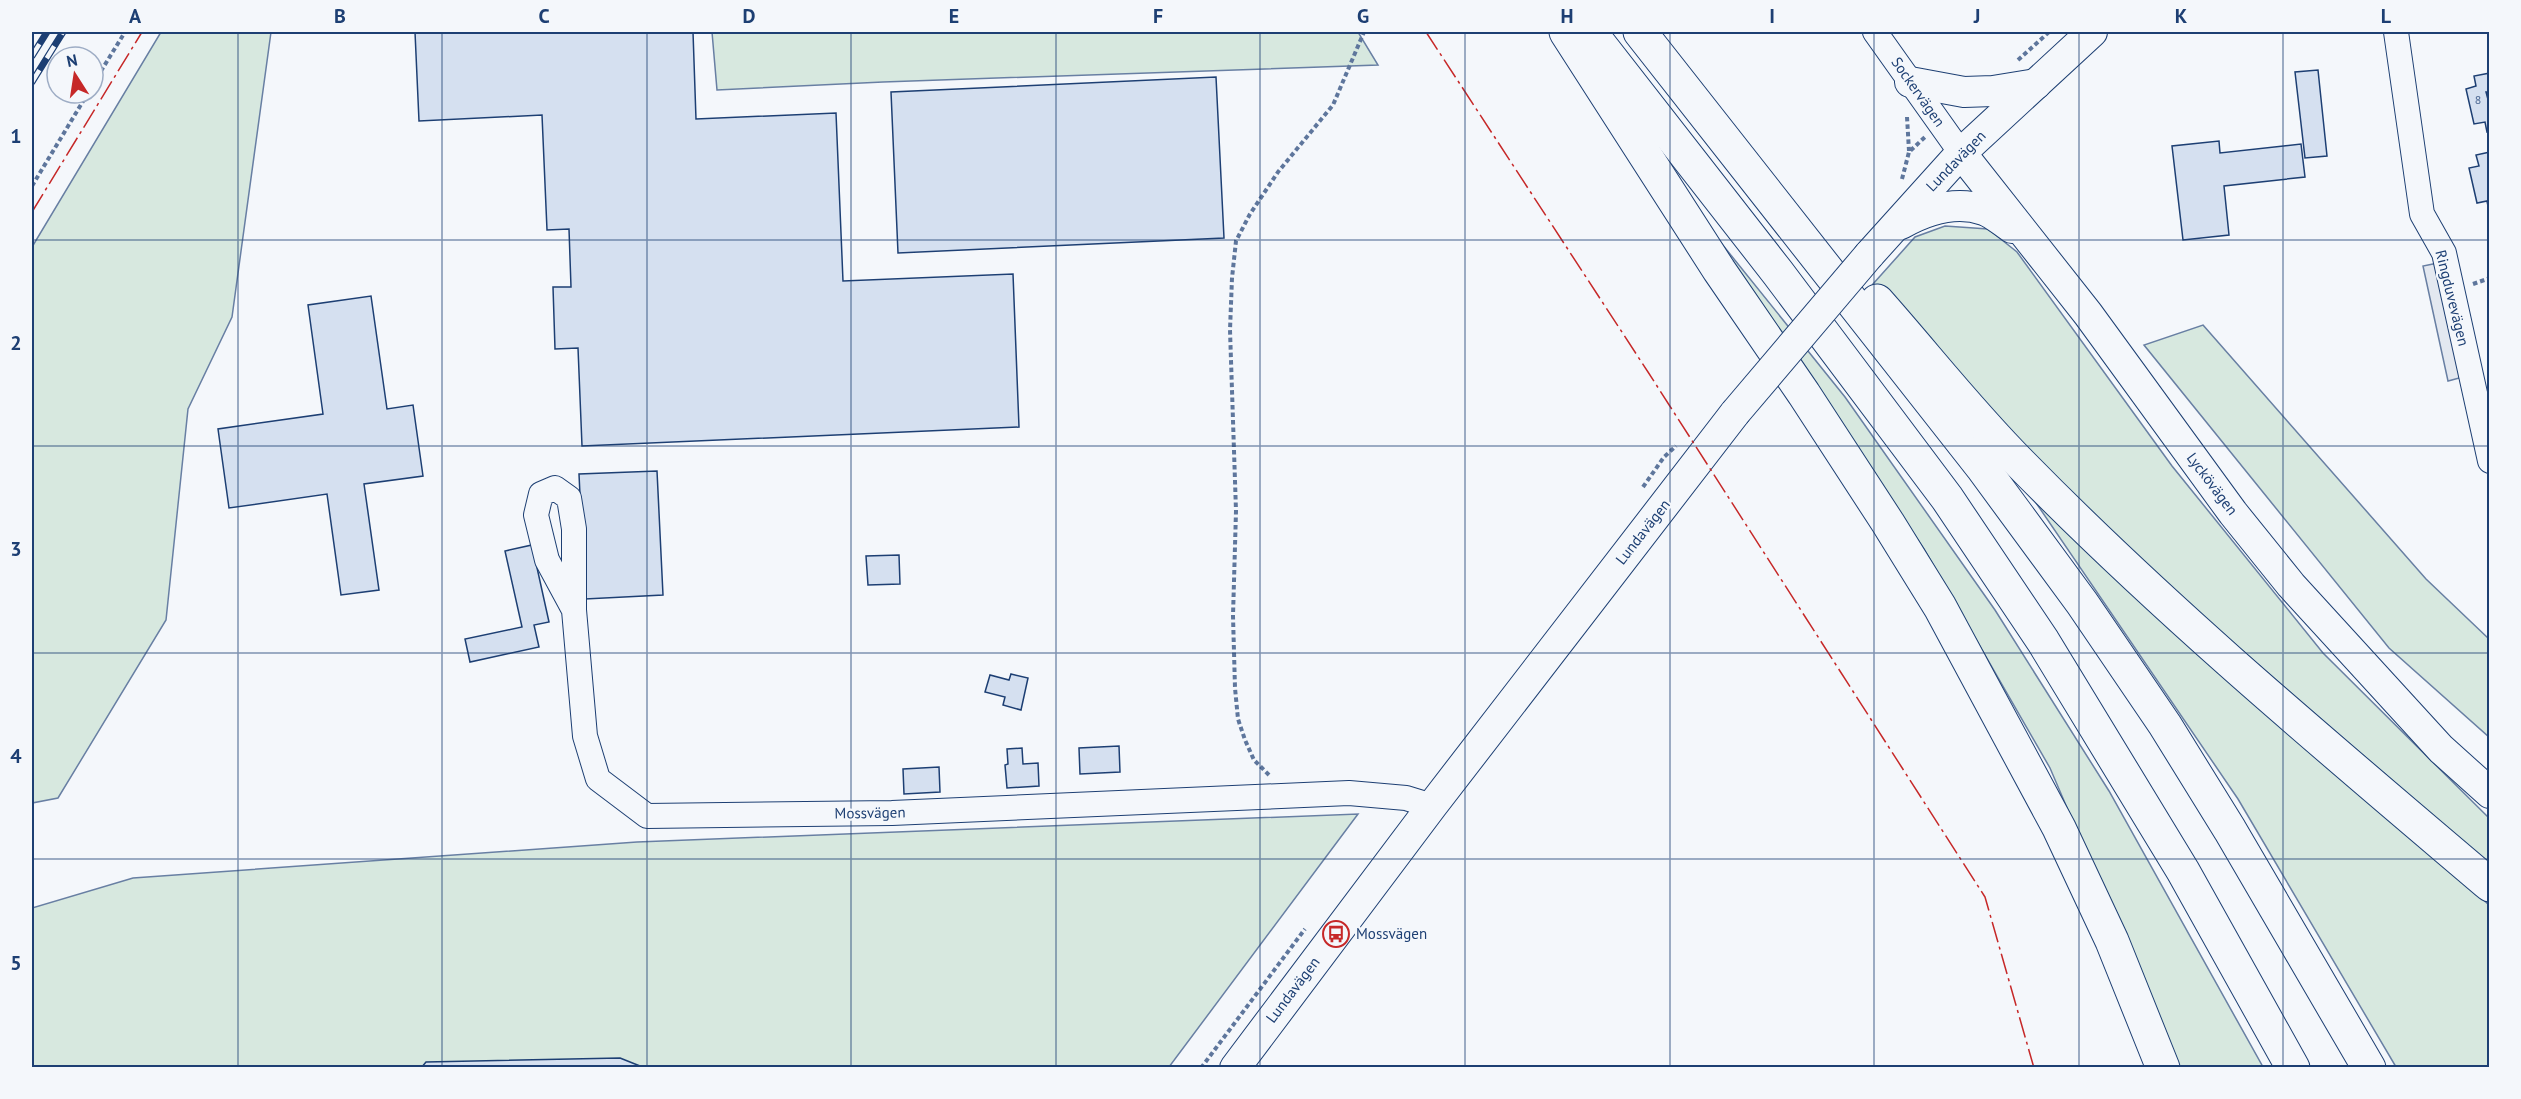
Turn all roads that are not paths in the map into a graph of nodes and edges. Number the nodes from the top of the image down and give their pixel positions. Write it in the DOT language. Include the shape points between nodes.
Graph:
graph roads {
  1 [pos="1566,32"];
  2 [pos="1590,32"];
  3 [pos="1875,32"];
  4 [pos="2092,32"];
  5 [pos="2397,32"];
  6 [pos="1642,35"];
  7 [pos="1910,82"];
  8 [pos="2036,84"];
  9 [pos="1961,153"];
  10 [pos="1891,230"];
  11 [pos="2042,256"];
  12 [pos="2490,461"];
  13 [pos="574,610"];
  14 [pos="2490,793"];
  15 [pos="1432,806"];
  16 [pos="2490,885"];
  17 [pos="1234,1068"];
  18 [pos="2163,1068"];
  19 [pos="2293,1068"];
  20 [pos="2369,1068"];
  1 -- 18 [label="highway" via="1940,607 2059,828 2112,941"];
  2 -- 19 [label="highway" via="1947,498 2043,641 2177,861"];
  3 -- 7 [label="street, Sockervägen"];
  4 -- 8 [label="main road, Lundavägen"];
  5 -- 12 [label="street, Ringduvevägen" via="2422,214 2444,253"];
  6 -- 16 [label="highway" via="2019,462 2215,649"];
  6 -- 20 [label="highway" via="1982,467 2082,603 2224,821"];
  7 -- 8 [label="main road" via="1965,92"];
  7 -- 9 [label="street, Sockervägen"];
  8 -- 9 [label="main road, Lundavägen"];
  9 -- 10 [label="main road, Lundavägen"];
  9 -- 11 [label="main road, Lyckövägen"];
  10 -- 11 [label="main road" via="1934,209 1972,207 1986,210 2014,229"];
  10 -- 15 [label="main road, Lundavägen, bridge" via="1735,413"];
  11 -- 14 [label="main road, Lyckövägen" via="2291,585 2441,749"];
  13 -- 15 [label="street, Mossvägen" via="585,735 598,779 647,816 892,813 1373,794"];
  15 -- 17 [label="main road, Lundavägen"];
}
